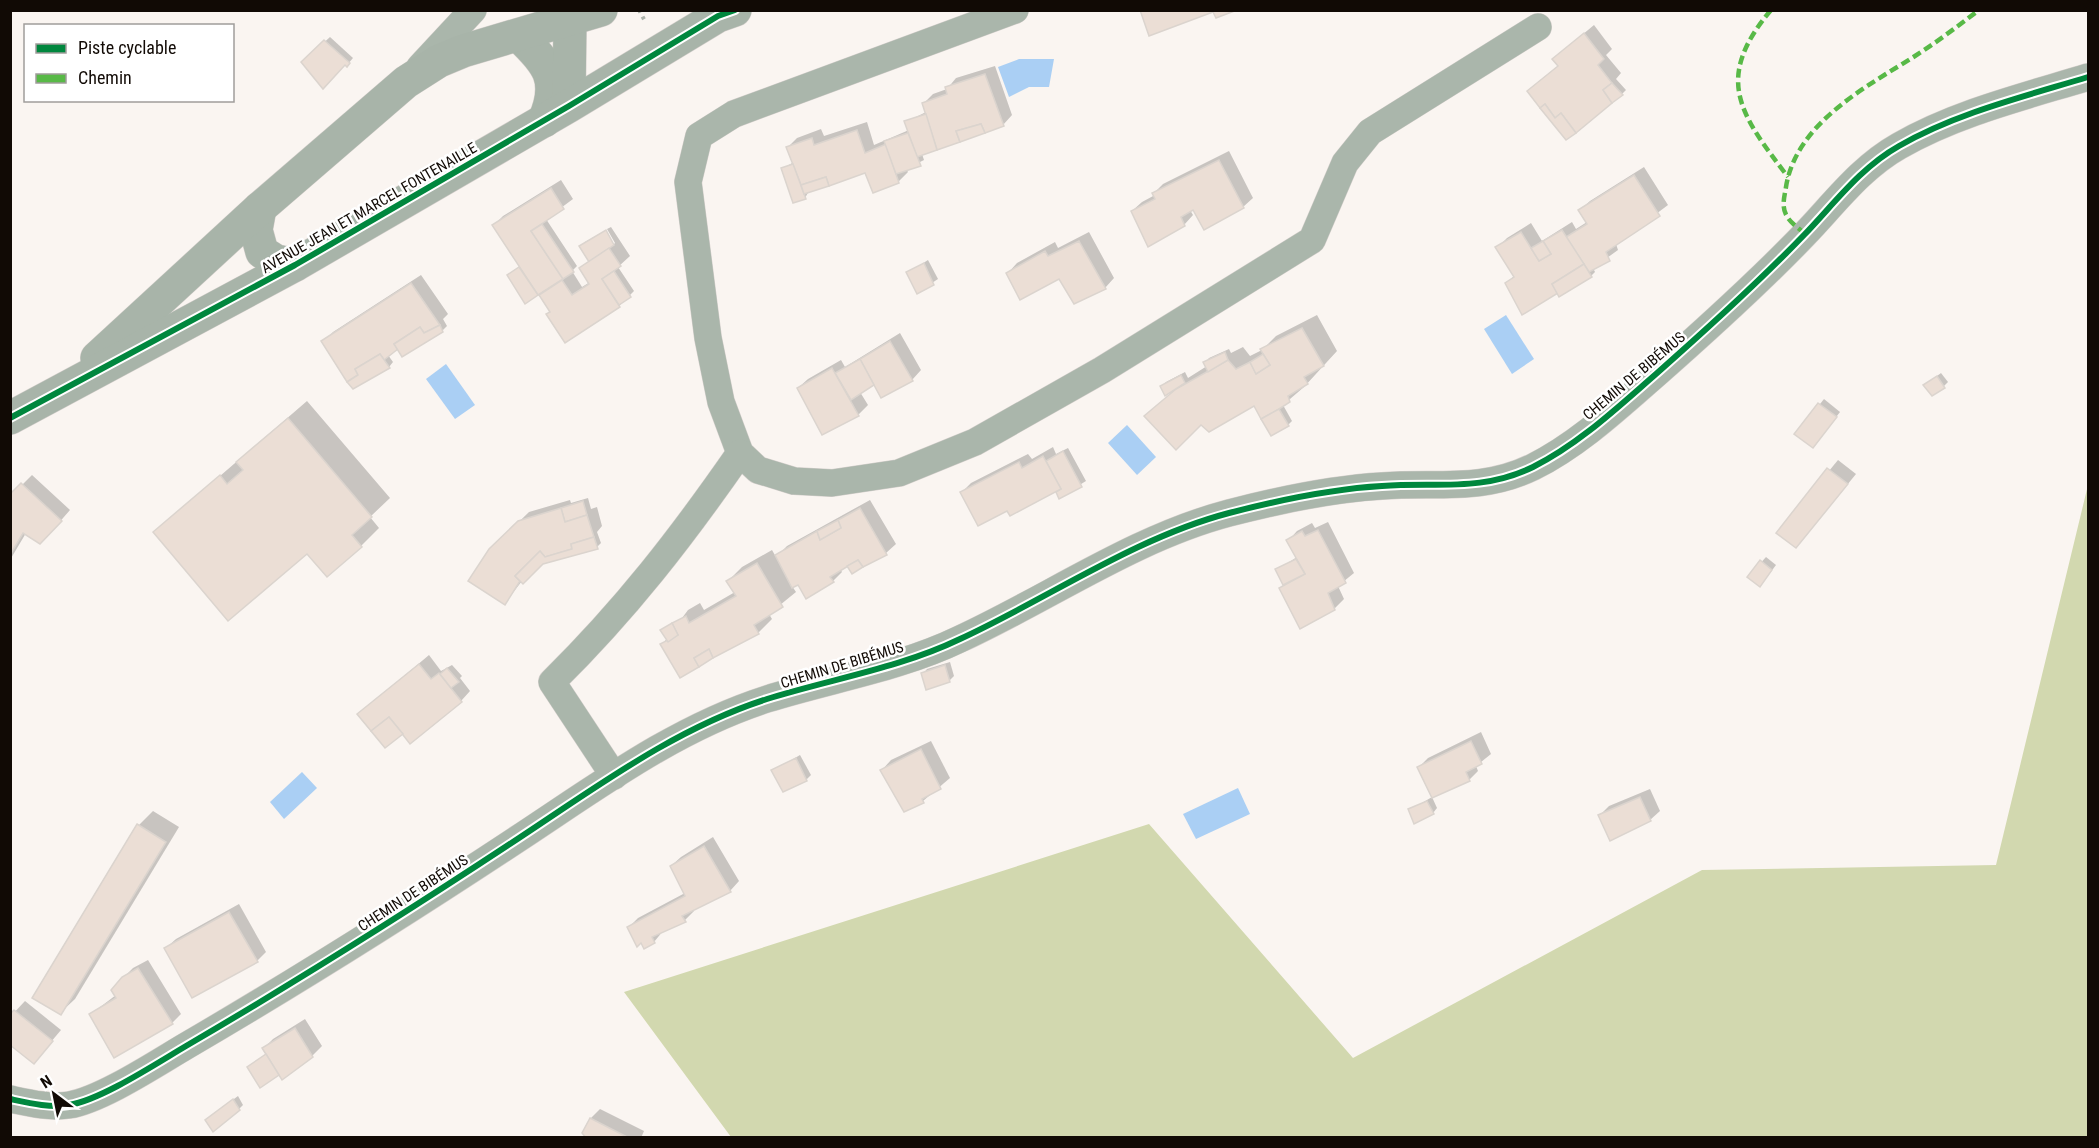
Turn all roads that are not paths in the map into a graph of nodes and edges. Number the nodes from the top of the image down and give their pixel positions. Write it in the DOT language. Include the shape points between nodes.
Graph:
graph roads {
  1 [pos="472,10"];
  2 [pos="601,10"];
  3 [pos="735,10"];
  4 [pos="1015,10"];
  5 [pos="570,15"];
  6 [pos="1538,27"];
  7 [pos="518,35"];
  8 [pos="2088,77"];
  9 [pos="406,82"];
  10 [pos="557,113"];
  11 [pos="260,208"];
  12 [pos="295,265"];
  13 [pos="62,390"];
  14 [pos="10,418"];
  15 [pos="740,453"];
  16 [pos="614,776"];
  17 [pos="10,1099"];
  1 -- 9 [label="street"];
  2 -- 5 [label="main road, AVENUE JEAN ET MARCEL FONTENAILLE"];
  3 -- 10 [label="main road, AVENUE JEAN ET MARCEL FONTENAILLE" via="718,16"];
  4 -- 15 [label="street" via="734,114 699,136 688,182 706,327 721,402"];
  5 -- 7 [label="main road, AVENUE JEAN ET MARCEL FONTENAILLE"];
  5 -- 10 [label="main road"];
  6 -- 15 [label="street" via="1370,132 1345,163 1312,240 1102,370 975,442 899,473 832,483 794,481 758,470"];
  7 -- 9 [label="main road, AVENUE JEAN ET MARCEL FONTENAILLE" via="447,57"];
  7 -- 10 [label="main road" via="547,65"];
  8 -- 16 [label="street, CHEMIN DE BIBÉMUS" via="1950,122 1897,147 1858,176 1805,234 1599,425 1531,468 1475,486 1388,485 1348,489 1222,514 1148,543 954,642 720,717"];
  9 -- 11 [label="main road, AVENUE JEAN ET MARCEL FONTENAILLE"];
  10 -- 12 [label="main road, AVENUE JEAN ET MARCEL FONTENAILLE"];
  11 -- 12 [label="main road" via="256,230 262,252 276,261"];
  11 -- 13 [label="main road, AVENUE JEAN ET MARCEL FONTENAILLE"];
  12 -- 13 [label="main road, AVENUE JEAN ET MARCEL FONTENAILLE"];
  13 -- 14 [label="main road, AVENUE JEAN ET MARCEL FONTENAILLE"];
  15 -- 16 [label="street" via="648,579 552,682"];
  16 -- 17 [label="street, CHEMIN DE BIBÉMUS" via="407,911 125,1082 72,1105"];
}
